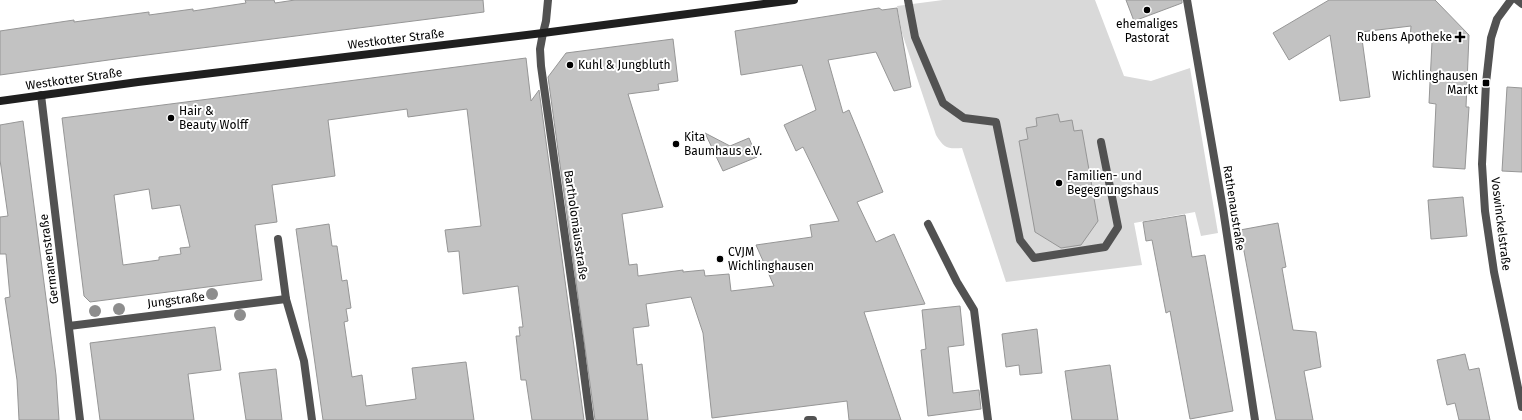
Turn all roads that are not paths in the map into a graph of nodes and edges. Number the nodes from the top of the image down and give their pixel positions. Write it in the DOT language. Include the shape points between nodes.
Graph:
graph roads {
  1 [pos="548,0"];
  2 [pos="794,0"];
  3 [pos="908,0"];
  4 [pos="1187,0"];
  5 [pos="1511,0"];
  6 [pos="1517,0"];
  7 [pos="1522,4"];
  8 [pos="543,33"];
  9 [pos="41,95"];
  10 [pos="0,101"];
  11 [pos="1101,142"];
  12 [pos="928,224"];
  13 [pos="278,239"];
  14 [pos="286,298"];
  15 [pos="69,326"];
  16 [pos="1522,407"];
  17 [pos="80,420"];
  18 [pos="312,420"];
  19 [pos="590,420"];
  20 [pos="808,420"];
  21 [pos="813,420"];
  22 [pos="988,420"];
  23 [pos="1255,420"];
  1 -- 8 [label="street, Bartholomäusstraße"];
  2 -- 8 [label="main road, Westkotter Straße"];
  3 -- 11 [label="street" via="915,37 943,103 964,118 996,122 1020,240 1034,258 1105,247 1118,227"];
  4 -- 23 [label="street, Rathenaustraße" via="1223,209"];
  5 -- 16 [label="street, Voswinckelstraße" via="1497,19 1491,38 1482,164 1485,211 1494,272"];
  6 -- 7 [label="street"];
  8 -- 9 [label="main road, Westkotter Straße"];
  8 -- 19 [label="street, Bartholomäusstraße" via="540,49 541,66"];
  9 -- 10 [label="main road, Westkotter Straße"];
  9 -- 15 [label="street, Germanenstraße"];
  12 -- 22 [label="street" via="974,310"];
  13 -- 14 [label="street"];
  14 -- 15 [label="street, Jungstraße"];
  14 -- 18 [label="street" via="304,360"];
  15 -- 17 [label="street, Germanenstraße"];
  20 -- 21 [label="street"];
}
